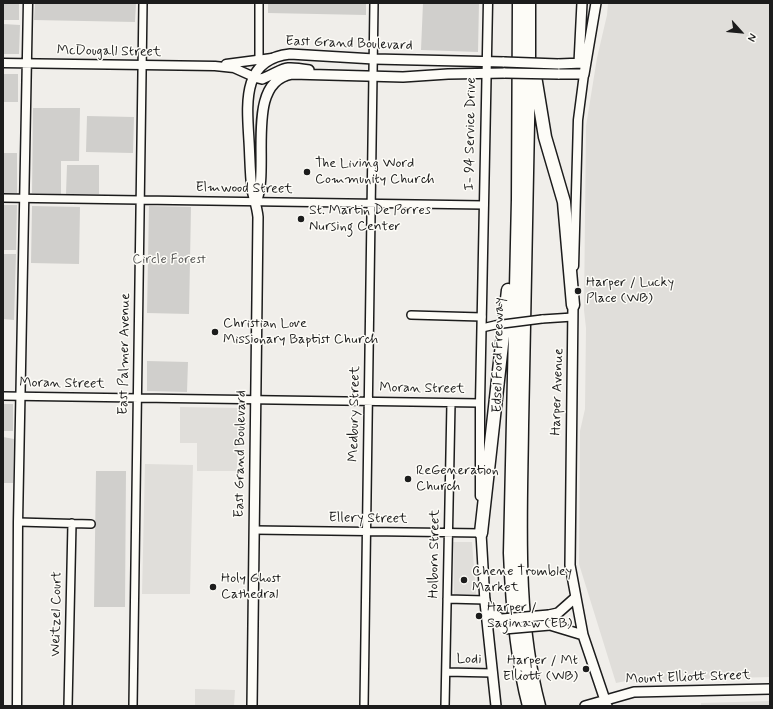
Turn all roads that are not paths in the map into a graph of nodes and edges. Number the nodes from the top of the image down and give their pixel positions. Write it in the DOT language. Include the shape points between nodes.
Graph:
graph roads {
  1 [pos="28,3"];
  2 [pos="144,3"];
  3 [pos="259,3"];
  4 [pos="374,3"];
  5 [pos="488,3"];
  6 [pos="519,3"];
  7 [pos="529,3"];
  8 [pos="582,3"];
  9 [pos="596,3"];
  10 [pos="529,46"];
  11 [pos="275,57"];
  12 [pos="374,59"];
  13 [pos="259,60"];
  14 [pos="487,62"];
  15 [pos="3,63"];
  16 [pos="583,63"];
  17 [pos="28,64"];
  18 [pos="142,65"];
  19 [pos="216,66"];
  20 [pos="486,73"];
  21 [pos="330,74"];
  22 [pos="584,74"];
  23 [pos="254,77"];
  24 [pos="374,77"];
  25 [pos="247,106"];
  26 [pos="264,110"];
  27 [pos="3,198"];
  28 [pos="25,198"];
  29 [pos="518,199"];
  30 [pos="141,200"];
  31 [pos="256,202"];
  32 [pos="371,203"];
  33 [pos="484,205"];
  34 [pos="573,311"];
  35 [pos="411,315"];
  36 [pos="482,317"];
  37 [pos="482,328"];
  38 [pos="3,396"];
  39 [pos="22,397"];
  40 [pos="138,398"];
  41 [pos="256,400"];
  42 [pos="368,402"];
  43 [pos="451,403"];
  44 [pos="480,403"];
  45 [pos="18,522"];
  46 [pos="72,523"];
  47 [pos="91,524"];
  48 [pos="254,530"];
  49 [pos="366,532"];
  50 [pos="448,533"];
  51 [pos="481,533"];
  52 [pos="576,597"];
  53 [pos="447,599"];
  54 [pos="486,601"];
  55 [pos="583,635"];
  56 [pos="489,639"];
  57 [pos="446,672"];
  58 [pos="493,673"];
  59 [pos="770,689"];
  60 [pos="606,703"];
  61 [pos="17,706"];
  62 [pos="68,706"];
  63 [pos="133,706"];
  64 [pos="252,706"];
  65 [pos="364,706"];
  66 [pos="445,706"];
  67 [pos="496,706"];
  68 [pos="529,706"];
  69 [pos="539,706"];
  70 [pos="585,706"];
  1 -- 17 [label="street"];
  2 -- 18 [label="street, East Palmer Avenue"];
  3 -- 13 [label="street"];
  4 -- 12 [label="street, Medbury Street"];
  5 -- 14 [label="street, I- 94 Service Drive"];
  6 -- 29 [label="highway, Edsel Ford Freeway"];
  7 -- 10 [label="highway, Edsel Ford Freeway"];
  8 -- 16 [label="main road"];
  9 -- 16 [label="main road"];
  10 -- 34 [label="highway" via="545,137 564,202"];
  10 -- 69 [label="highway, Edsel Ford Freeway" via="522,587 528,647"];
  11 -- 12 [label="main road, East Grand Boulevard" via="290,54"];
  11 -- 13 [label="street, McDougall Street"];
  11 -- 23 [label="main road, East Grand Boulevard" via="263,65"];
  12 -- 14 [label="main road, East Grand Boulevard"];
  12 -- 24 [label="street, Medbury Street"];
  13 -- 19 [label="street, McDougall Street"];
  14 -- 16 [label="main road, East Grand Boulevard, bridge"];
  14 -- 20 [label="street, I- 94 Service Drive"];
  15 -- 17 [label="street, McDougall Street"];
  16 -- 22 [label="main road"];
  17 -- 18 [label="street, McDougall Street"];
  17 -- 28 [label="street"];
  18 -- 19 [label="street, McDougall Street"];
  18 -- 30 [label="street, East Palmer Avenue"];
  19 -- 23 [label="street, McDougall Street" via="234,68"];
  20 -- 22 [label="main road, East Grand Boulevard, bridge"];
  20 -- 24 [label="main road, East Grand Boulevard"];
  20 -- 33 [label="street, I- 94 Service Drive"];
  21 -- 23 [label="main road" via="290,67 262,79"];
  21 -- 24 [label="main road, East Grand Boulevard"];
  21 -- 26 [label="main road, East Grand Boulevard" via="292,74 280,78 269,90"];
  22 -- 34 [label="street, Harper Avenue" via="578,127"];
  23 -- 25 [label="main road, East Grand Boulevard"];
  24 -- 32 [label="street, Medbury Street"];
  25 -- 26 [label="main road" via="256,102 261,104"];
  25 -- 31 [label="main road, East Grand Boulevard" via="251,184"];
  26 -- 31 [label="main road, East Grand Boulevard" via="261,186"];
  27 -- 28 [label="street, Elmwood Street"];
  28 -- 30 [label="street, Elmwood Street"];
  28 -- 39 [label="street"];
  29 -- 51 [label="highway"];
  29 -- 68 [label="highway, Edsel Ford Freeway" via="510,553 517,644"];
  30 -- 31 [label="street, Elmwood Street"];
  30 -- 40 [label="street, East Palmer Avenue"];
  31 -- 32 [label="street, Elmwood Street"];
  31 -- 41 [label="main road, East Grand Boulevard"];
  32 -- 33 [label="street, Elmwood Street"];
  32 -- 42 [label="street, Medbury Street"];
  33 -- 36 [label="street, I- 94 Service Drive"];
  34 -- 37 [label="street, bridge" via="542,320"];
  34 -- 52 [label="main road, Harper Avenue" via="569,518 570,565"];
  35 -- 36 [label="street"];
  36 -- 37 [label="street"];
  37 -- 44 [label="street"];
  38 -- 39 [label="street, Moran Street"];
  39 -- 40 [label="street, Moran Street"];
  39 -- 45 [label="street"];
  40 -- 41 [label="street, Moran Street"];
  40 -- 63 [label="street, East Palmer Avenue"];
  41 -- 42 [label="street, Moran Street"];
  41 -- 48 [label="main road, East Grand Boulevard"];
  42 -- 43 [label="street, Moran Street"];
  42 -- 49 [label="street, Medbury Street"];
  43 -- 44 [label="street, Moran Street"];
  43 -- 50 [label="street, Holborn Street"];
  44 -- 51 [label="street"];
  45 -- 46 [label="street"];
  45 -- 61 [label="street"];
  46 -- 47 [label="street"];
  46 -- 62 [label="street, Weitzel Court"];
  48 -- 49 [label="street, Ellery Street"];
  48 -- 64 [label="main road, East Grand Boulevard"];
  49 -- 50 [label="street, Ellery Street"];
  49 -- 65 [label="street, Medbury Street"];
  50 -- 51 [label="street, Ellery Street"];
  50 -- 53 [label="street, Holborn Street"];
  51 -- 54 [label="main road"];
  52 -- 54 [label="main road, bridge" via="558,613 502,619 492,613"];
  52 -- 55 [label="main road, Harper Avenue"];
  53 -- 54 [label="street"];
  53 -- 57 [label="street, Holborn Street"];
  54 -- 56 [label="main road"];
  55 -- 56 [label="main road, bridge" via="550,625 504,629"];
  55 -- 60 [label="main road, Harper Avenue"];
  56 -- 58 [label="main road"];
  57 -- 58 [label="street, Lodi"];
  57 -- 66 [label="street, Holborn Street"];
  58 -- 67 [label="main road"];
  59 -- 60 [label="main road, Mount Elliott Street" via="642,691 625,693"];
  60 -- 70 [label="main road, Mount Elliott Street"];
}
